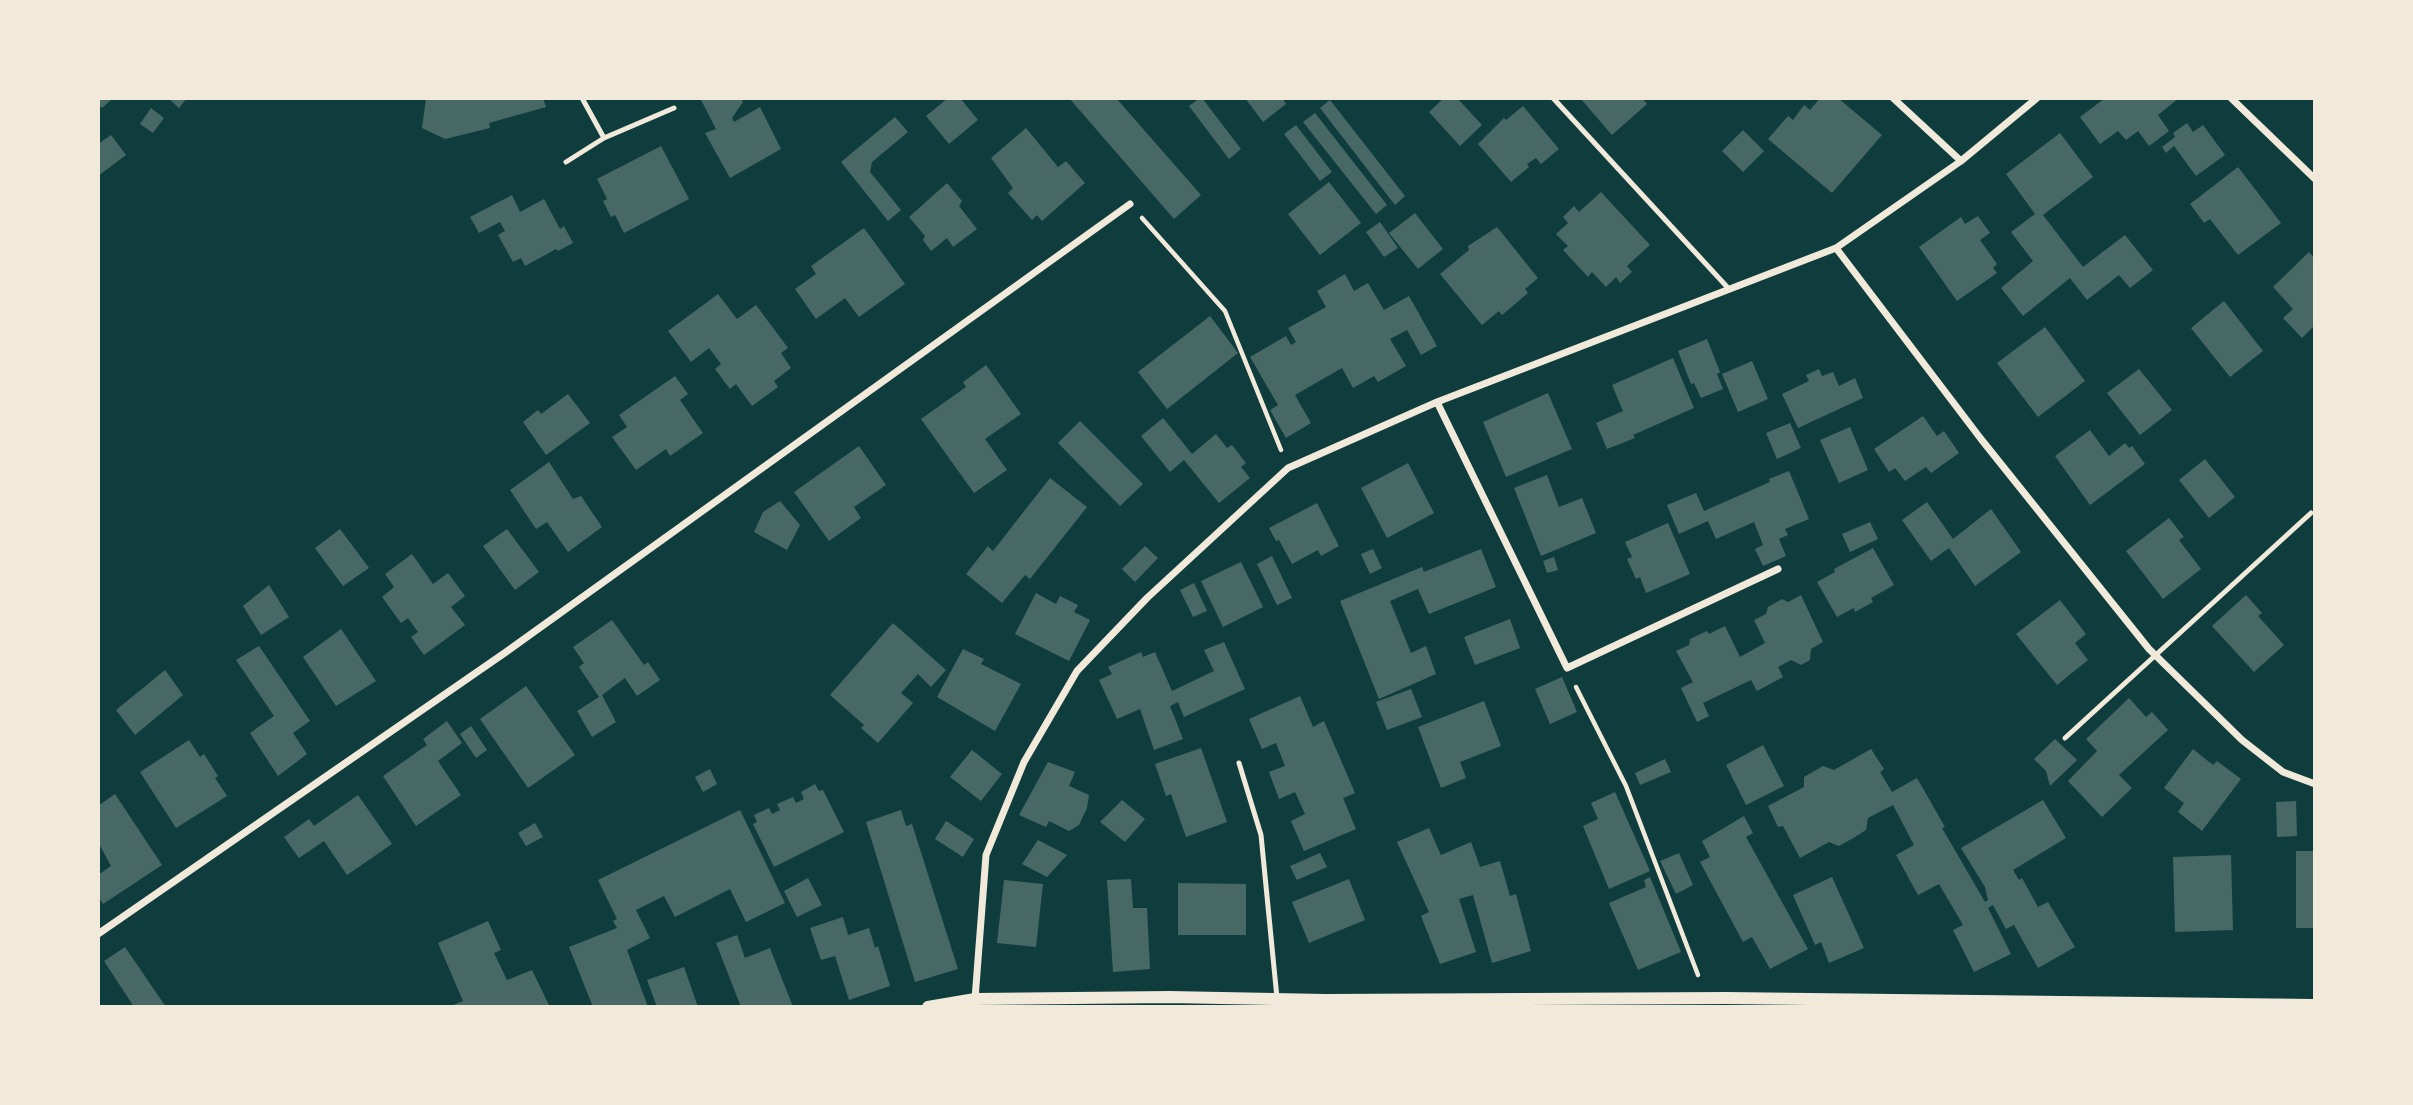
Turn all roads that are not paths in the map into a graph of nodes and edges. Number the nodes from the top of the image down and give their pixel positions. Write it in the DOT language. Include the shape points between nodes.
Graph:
graph roads {
  1 [pos="582,98"];
  2 [pos="1553,98"];
  3 [pos="1893,98"];
  4 [pos="2037,98"];
  5 [pos="2231,98"];
  6 [pos="674,108"];
  7 [pos="604,138"];
  8 [pos="1961,161"];
  9 [pos="566,162"];
  10 [pos="2315,179"];
  11 [pos="1130,204"];
  12 [pos="1836,248"];
  13 [pos="1729,289"];
  14 [pos="1437,402"];
  15 [pos="2311,513"];
  16 [pos="1778,569"];
  17 [pos="2155,655"];
  18 [pos="2065,738"];
  19 [pos="1239,763"];
  20 [pos="2315,784"];
  21 [pos="98,934"];
  22 [pos="975,999"];
  23 [pos="1278,1000"];
  24 [pos="1325,1004"];
  25 [pos="2315,1005"];
  26 [pos="928,1007"];
  1 -- 7 [label="lane"];
  2 -- 13 [label="lane"];
  3 -- 8 [label="street"];
  4 -- 8 [label="street"];
  5 -- 10 [label="street"];
  6 -- 7 [label="lane"];
  7 -- 9 [label="lane"];
  8 -- 12 [label="street"];
  11 -- 21 [label="street" via="506,652"];
  12 -- 13 [label="street"];
  12 -- 17 [label="street" via="1981,439"];
  13 -- 14 [label="street"];
  14 -- 16 [label="street" via="1567,668"];
  14 -- 22 [label="street" via="1288,468 1147,598 1077,671 1024,762 986,855"];
  15 -- 17 [label="lane"];
  17 -- 18 [label="lane"];
  17 -- 20 [label="street" via="2242,740 2283,772"];
  19 -- 23 [label="lane" via="1261,835"];
  22 -- 23 [label="street"];
  22 -- 26 [label="street"];
  23 -- 24 [label="street"];
  24 -- 25 [label="street" via="1707,999"];
}
